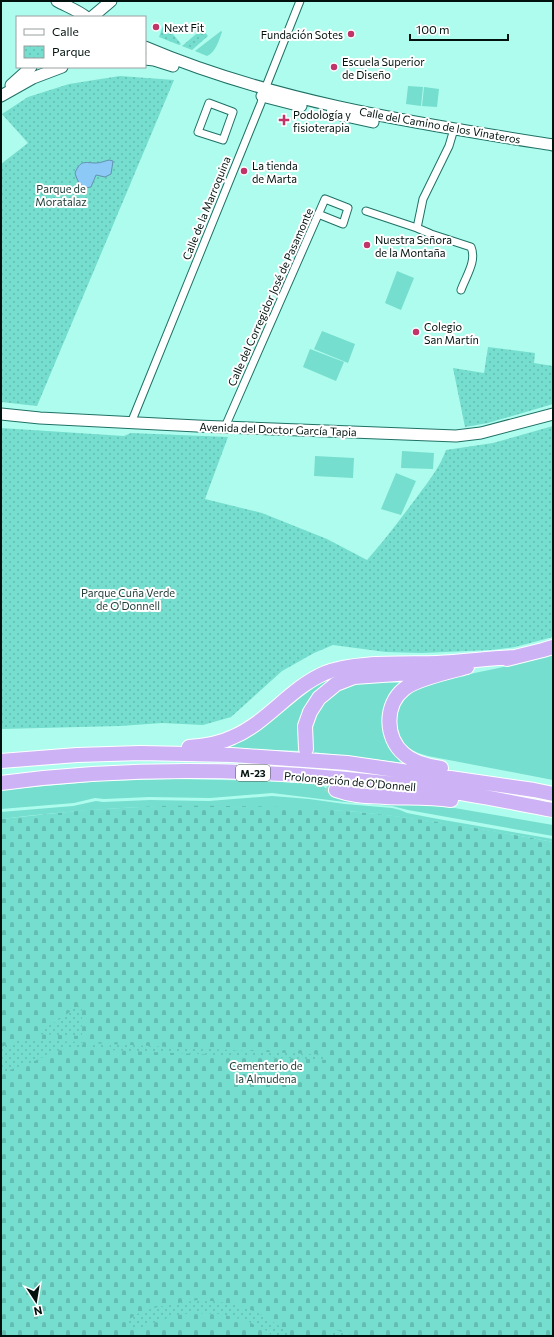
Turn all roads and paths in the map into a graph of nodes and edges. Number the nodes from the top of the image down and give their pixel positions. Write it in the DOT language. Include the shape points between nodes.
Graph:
graph roads {
  1 [pos="57,1"];
  2 [pos="300,1"];
  3 [pos="108,4"];
  4 [pos="75,14"];
  5 [pos="85,16"];
  6 [pos="93,16"];
  7 [pos="101,16"];
  8 [pos="146,47"];
  9 [pos="146,59"];
  10 [pos="30,68"];
  11 [pos="59,68"];
  12 [pos="264,92"];
  13 [pos="1,95"];
  14 [pos="198,132"];
  15 [pos="453,133"];
  16 [pos="553,145"];
  17 [pos="553,152"];
  18 [pos="366,210"];
  19 [pos="318,214"];
  20 [pos="416,228"];
  21 [pos="461,290"];
  22 [pos="1,414"];
  23 [pos="553,414"];
  24 [pos="131,422"];
  25 [pos="225,427"];
  26 [pos="553,646"];
  27 [pos="515,657"];
  28 [pos="461,669"];
  29 [pos="306,749"];
  30 [pos="141,753"];
  31 [pos="1,761"];
  32 [pos="1,783"];
  33 [pos="336,790"];
  34 [pos="534,790"];
  35 [pos="553,794"];
  36 [pos="503,801"];
  37 [pos="553,810"];
  1 -- 4 [label="main road"];
  2 -- 12 [label="street, Calle de la Marroquina"];
  3 -- 6 [label="main road"];
  3 -- 7 [label="main road"];
  4 -- 5 [label="main road" via="80,11"];
  8 -- 12 [label="main road, Calle del Camino de los Vinateros"];
  9 -- 12 [label="main road, Calle del Camino de los Vinateros"];
  10 -- 13 [label="main road"];
  11 -- 13 [label="main road"];
  12 -- 15 [label="main road, Calle del Camino de los Vinateros" via="354,118"];
  12 -- 24 [label="street, Calle de la Marroquina"];
  14 -- 14 [label="street" via="209,103 233,112 222,140"];
  15 -- 16 [label="main road, Calle del Camino de los Vinateros"];
  15 -- 17 [label="main road, Calle del Camino de los Vinateros"];
  15 -- 20 [label="street" via="423,200"];
  18 -- 20 [label="street"];
  19 -- 19 [label="street, Calle del Corregidor José de Pasamonte" via="342,224 348,208 325,199"];
  19 -- 25 [label="street, Calle del Corregidor José de Pasamonte"];
  20 -- 21 [label="street" via="471,247 473,259"];
  22 -- 24 [label="main road, Avenida del Doctor García Tapia"];
  23 -- 25 [label="main road, Avenida del Doctor García Tapia" via="481,433 456,436"];
  24 -- 25 [label="main road, Avenida del Doctor García Tapia"];
  26 -- 27 [label="highway"];
  27 -- 28 [label="highway"];
  27 -- 30 [label="highway" via="337,669 304,684 254,725 234,737 207,745"];
  28 -- 29 [label="highway" via="354,677 336,684 319,698 310,712 305,726"];
  28 -- 34 [label="highway" via="415,682 400,692 393,703 390,716 394,742 403,753 421,763 507,780"];
  30 -- 31 [label="highway, Prolongación de O'Donnell / M-23"];
  30 -- 34 [label="highway, Prolongación de O'Donnell / M-23" via="232,755 347,763"];
  32 -- 36 [label="highway, Prolongación de O'Donnell / M-23" via="122,773 237,772 349,778"];
  33 -- 36 [label="highway" via="360,796 436,798 483,803"];
  34 -- 35 [label="highway, Prolongación de O'Donnell / M-23"];
  36 -- 37 [label="highway, Prolongación de O'Donnell / M-23"];
}
